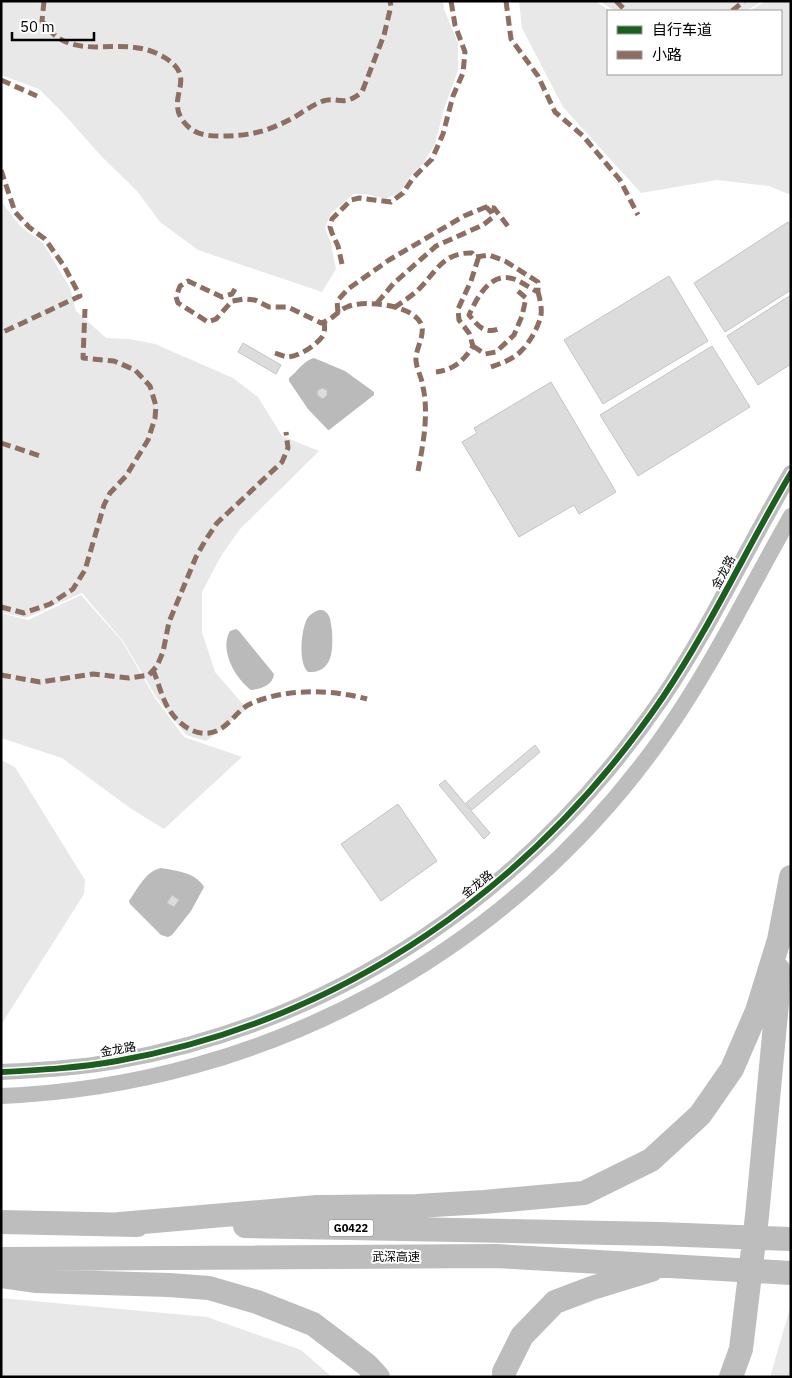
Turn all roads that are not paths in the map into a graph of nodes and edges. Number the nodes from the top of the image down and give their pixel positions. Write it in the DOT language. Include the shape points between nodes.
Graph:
graph roads {
  1 [pos="791,473"];
  2 [pos="791,516"];
  3 [pos="791,877"];
  4 [pos="779,940"];
  5 [pos="791,1024"];
  6 [pos="1,1072"];
  7 [pos="1,1096"];
  8 [pos="1,1222"];
  9 [pos="120,1224"];
  10 [pos="791,1239"];
  11 [pos="1,1259"];
  12 [pos="670,1265"];
  13 [pos="791,1273"];
  14 [pos="1,1276"];
  15 [pos="378,1377"];
  16 [pos="504,1377"];
  17 [pos="731,1377"];
  18 [pos="748,1377"];
  1 -- 6 [label="street, 金龙路" via="702,635 627,747 548,836 466,908 374,968 312,1000 249,1025 184,1046 116,1061"];
  2 -- 7 [label="street" via="702,677 662,738 565,852 480,926 386,987 322,1020 258,1046 191,1067 122,1083"];
  3 -- 4 [label="highway"];
  4 -- 9 [label="highway" via="756,1011 732,1068 700,1115 651,1160 584,1193 417,1206 317,1207"];
  4 -- 17 [label="highway" via="777,1003 757,1216 741,1349"];
  5 -- 18 [label="highway" via="785,1054 764,1293 757,1344"];
  8 -- 9 [label="highway, G0422"];
  9 -- 10 [label="highway, G0422"];
  11 -- 12 [label="highway, 武深高速" via="496,1256"];
  12 -- 13 [label="highway, 武深高速"];
  12 -- 16 [label="highway" via="555,1302 522,1336"];
  14 -- 15 [label="highway" via="35,1281 210,1288 313,1324"];
}
